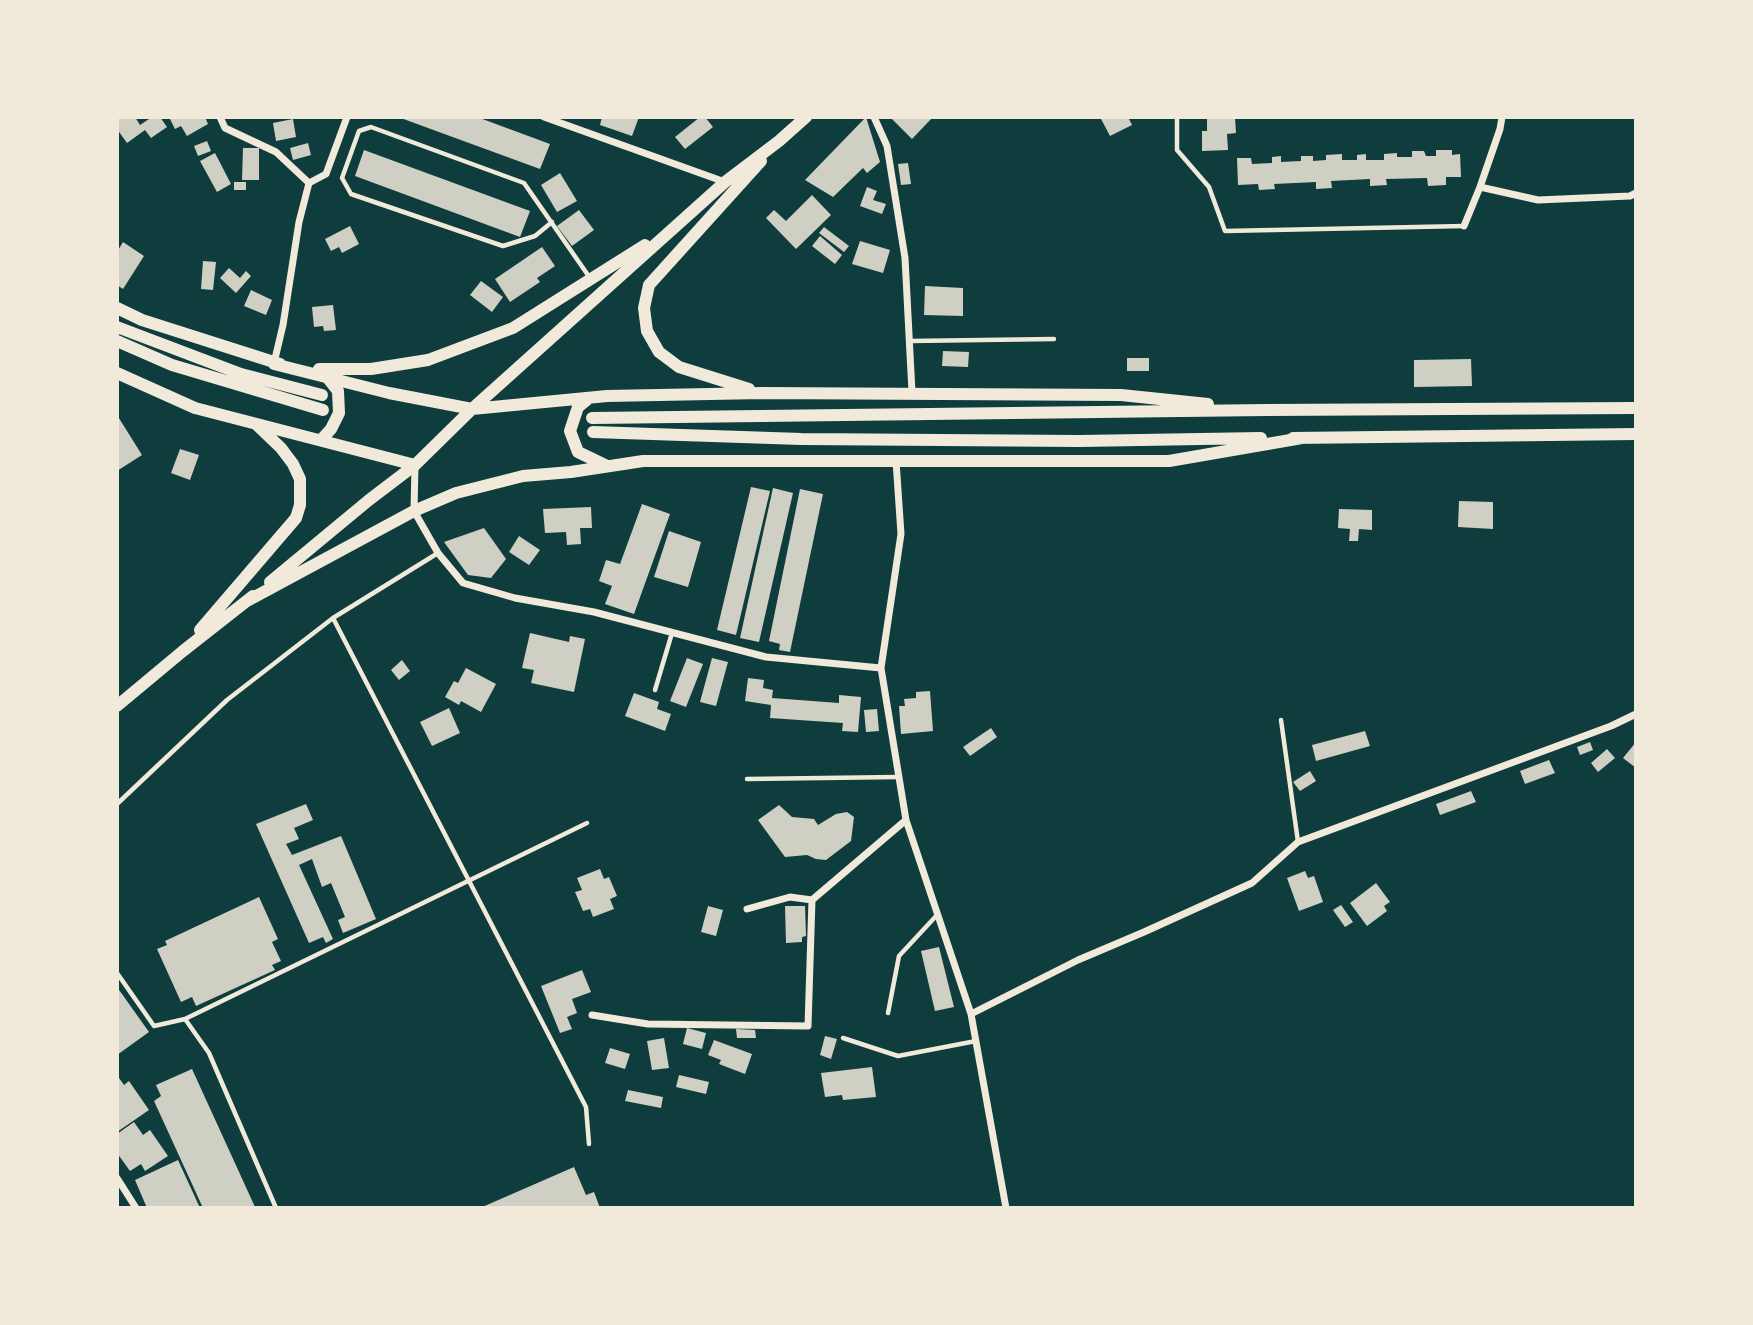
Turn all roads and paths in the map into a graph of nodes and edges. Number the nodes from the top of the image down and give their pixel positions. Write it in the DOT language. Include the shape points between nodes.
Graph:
graph roads {
  1 [pos="220,117"];
  2 [pos="347,117"];
  3 [pos="544,117"];
  4 [pos="806,117"];
  5 [pos="874,117"];
  6 [pos="1177,117"];
  7 [pos="1502,117"];
  8 [pos="779,141"];
  9 [pos="725,182"];
  10 [pos="309,183"];
  11 [pos="1480,187"];
  12 [pos="1636,193"];
  13 [pos="552,222"];
  14 [pos="675,226"];
  15 [pos="1464,226"];
  16 [pos="591,279"];
  17 [pos="117,308"];
  18 [pos="117,327"];
  19 [pos="1054,339"];
  20 [pos="117,341"];
  21 [pos="909,341"];
  22 [pos="274,364"];
  23 [pos="117,373"];
  24 [pos="327,377"];
  25 [pos="762,393"];
  26 [pos="908,394"];
  27 [pos="322,395"];
  28 [pos="589,398"];
  29 [pos="1636,408"];
  30 [pos="323,410"];
  31 [pos="472,410"];
  32 [pos="1268,410"];
  33 [pos="592,418"];
  34 [pos="256,424"];
  35 [pos="593,432"];
  36 [pos="1636,434"];
  37 [pos="1302,438"];
  38 [pos="321,440"];
  39 [pos="896,461"];
  40 [pos="415,465"];
  41 [pos="608,467"];
  42 [pos="414,511"];
  43 [pos="438,554"];
  44 [pos="247,601"];
  45 [pos="333,618"];
  46 [pos="672,632"];
  47 [pos="183,651"];
  48 [pos="881,668"];
  49 [pos="655,690"];
  50 [pos="117,706"];
  51 [pos="1636,714"];
  52 [pos="1280,720"];
  53 [pos="899,777"];
  54 [pos="747,779"];
  55 [pos="117,804"];
  56 [pos="906,820"];
  57 [pos="587,823"];
  58 [pos="1297,842"];
  59 [pos="468,882"];
  60 [pos="812,900"];
  61 [pos="747,909"];
  62 [pos="938,914"];
  63 [pos="117,973"];
  64 [pos="888,1013"];
  65 [pos="971,1014"];
  66 [pos="592,1015"];
  67 [pos="185,1019"];
  68 [pos="843,1038"];
  69 [pos="976,1041"];
  70 [pos="589,1144"];
  71 [pos="117,1178"];
  72 [pos="135,1208"];
  73 [pos="276,1208"];
  74 [pos="1006,1208"];
  1 -- 10 [label="street" via="225,128 276,152"];
  2 -- 10 [label="street" via="326,174"];
  3 -- 9 [label="street"];
  4 -- 8 [label="main road"];
  5 -- 21 [label="street" via="887,146 903,245"];
  6 -- 15 [label="lane" via="1177,150 1209,187 1225,230"];
  7 -- 11 [label="street"];
  8 -- 9 [label="main road"];
  8 -- 25 [label="main road" via="649,285 644,308 647,331 659,352 679,367"];
  9 -- 14 [label="main road"];
  10 -- 22 [label="street"];
  11 -- 12 [label="street" via="1538,200"];
  11 -- 15 [label="street"];
  13 -- 13 [label="lane" via="524,183 371,127 359,131 342,178 351,194 503,246 536,236"];
  13 -- 16 [label="lane"];
  14 -- 16 [label="main road"];
  14 -- 31 [label="main road"];
  16 -- 22 [label="main road" via="513,328 428,360 371,369"];
  17 -- 22 [label="main road"];
  18 -- 27 [label="main road" via="241,374"];
  19 -- 21 [label="lane"];
  20 -- 30 [label="main road" via="172,365"];
  21 -- 26 [label="street" via="912,392"];
  22 -- 24 [label="main road"];
  23 -- 34 [label="main road" via="195,408"];
  24 -- 31 [label="main road"];
  24 -- 38 [label="main road" via="338,391 340,413"];
  25 -- 26 [label="main road"];
  25 -- 28 [label="main road"];
  26 -- 32 [label="main road" via="1121,395"];
  28 -- 31 [label="main road"];
  28 -- 41 [label="main road" via="578,407 570,431 578,452"];
  29 -- 32 [label="main road"];
  31 -- 40 [label="main road"];
  32 -- 33 [label="main road"];
  34 -- 38 [label="main road"];
  34 -- 47 [label="main road" via="281,448 300,479 296,518"];
  35 -- 37 [label="main road" via="801,439"];
  36 -- 37 [label="main road"];
  37 -- 39 [label="main road" via="1169,461"];
  38 -- 40 [label="main road"];
  39 -- 41 [label="main road" via="643,461"];
  39 -- 48 [label="street" via="901,534"];
  40 -- 42 [label="street"];
  40 -- 44 [label="main road"];
  41 -- 42 [label="main road" via="523,476 456,493"];
  42 -- 43 [label="street"];
  42 -- 44 [label="main road"];
  43 -- 45 [label="lane"];
  43 -- 46 [label="street" via="463,583"];
  44 -- 47 [label="main road"];
  45 -- 55 [label="lane" via="227,700"];
  45 -- 59 [label="lane"];
  46 -- 48 [label="street" via="766,657"];
  46 -- 49 [label="lane"];
  47 -- 50 [label="main road"];
  48 -- 53 [label="street"];
  51 -- 58 [label="street"];
  52 -- 58 [label="lane"];
  53 -- 54 [label="lane"];
  53 -- 56 [label="street"];
  56 -- 60 [label="street"];
  56 -- 62 [label="street"];
  57 -- 59 [label="lane"];
  58 -- 65 [label="street" via="1252,883 1077,960"];
  59 -- 67 [label="lane"];
  59 -- 70 [label="lane" via="586,1107"];
  60 -- 61 [label="street" via="790,897"];
  60 -- 66 [label="street" via="808,1026 648,1024"];
  62 -- 64 [label="lane" via="899,956"];
  62 -- 65 [label="street"];
  63 -- 67 [label="lane" via="154,1026"];
  65 -- 69 [label="street"];
  67 -- 73 [label="lane" via="209,1053"];
  68 -- 69 [label="lane" via="898,1056"];
  69 -- 74 [label="street"];
  71 -- 72 [label="street"];
}
